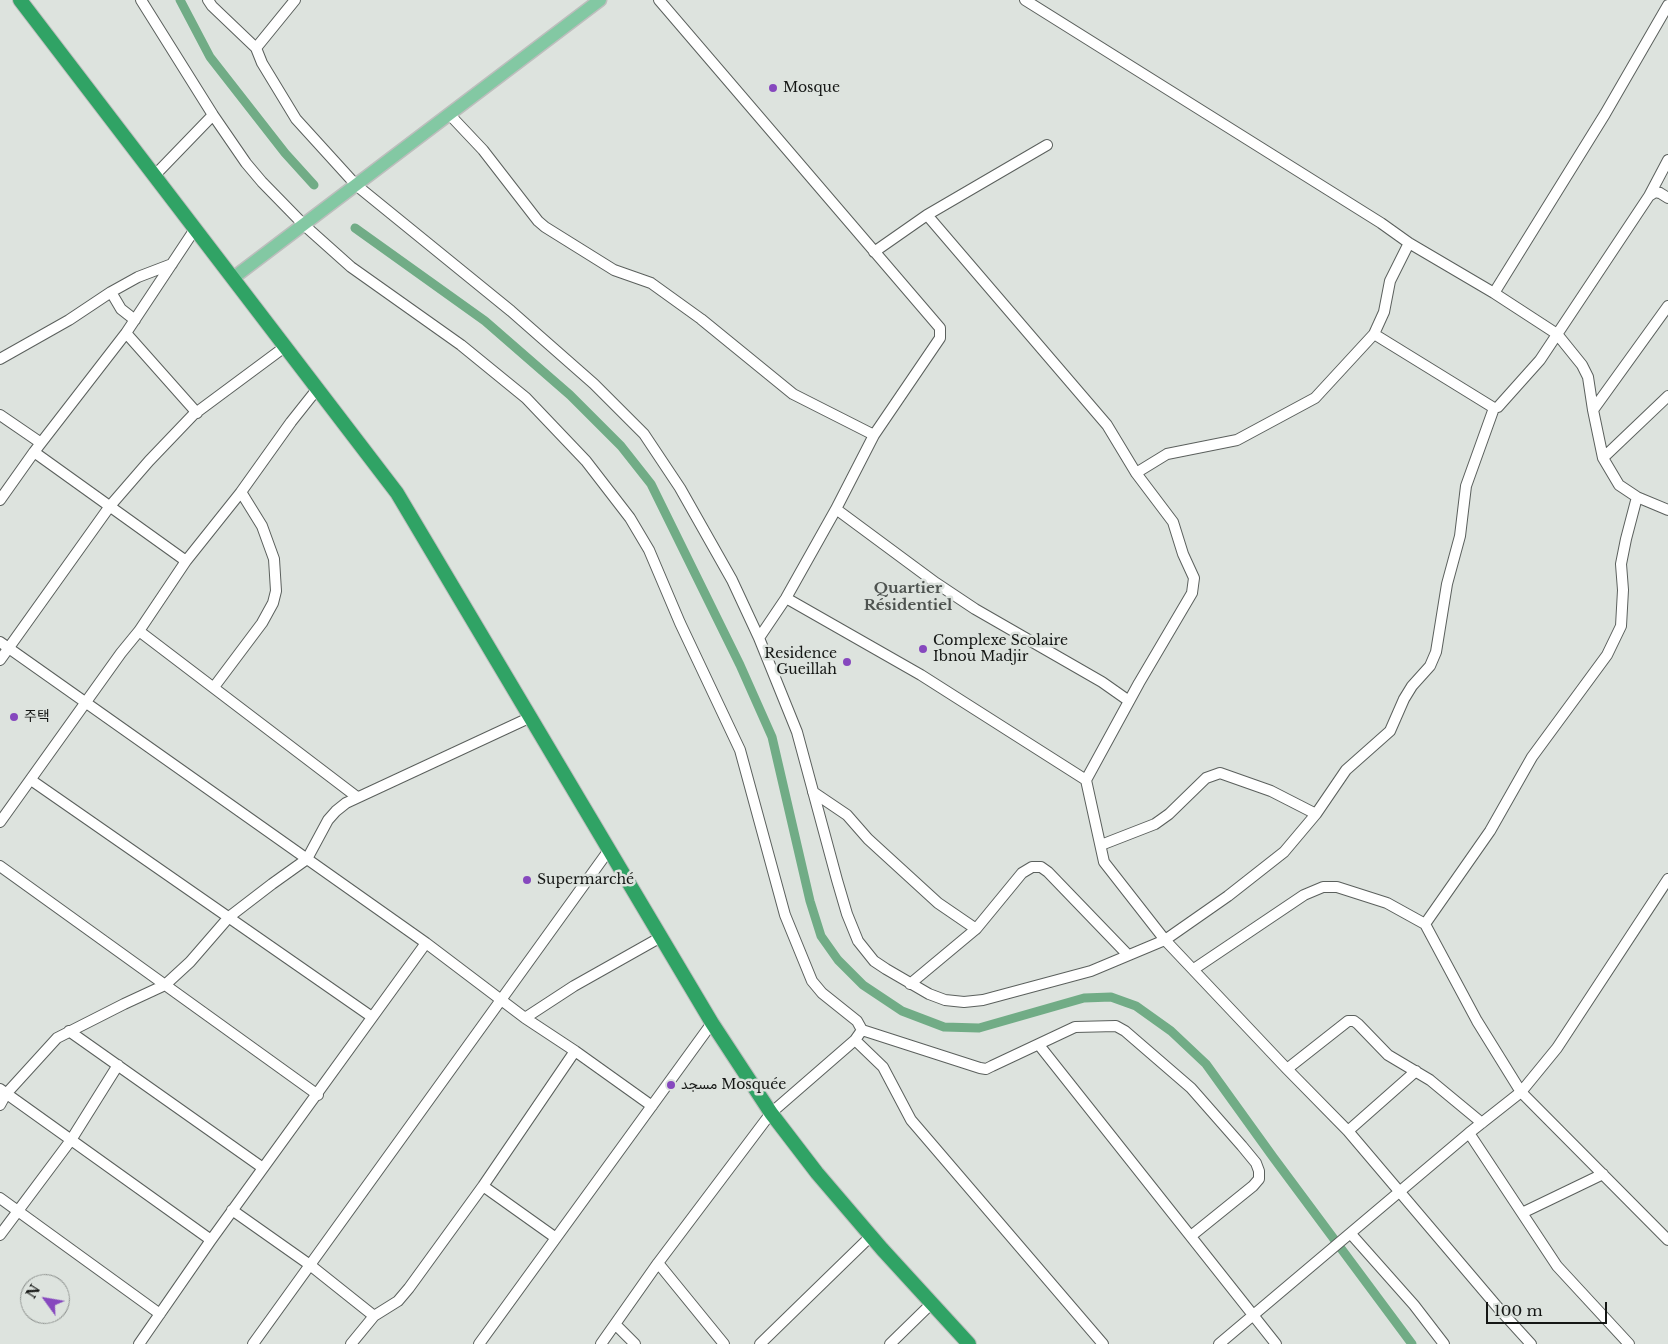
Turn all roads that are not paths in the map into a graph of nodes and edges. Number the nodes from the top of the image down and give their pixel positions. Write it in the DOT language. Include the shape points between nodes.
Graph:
graph roads {
  1 [pos="20,0"];
  2 [pos="141,0"];
  3 [pos="208,0"];
  4 [pos="295,0"];
  5 [pos="600,0"];
  6 [pos="659,0"];
  7 [pos="1025,0"];
  8 [pos="1668,5"];
  9 [pos="256,48"];
  10 [pos="449,114"];
  11 [pos="213,116"];
  12 [pos="1047,145"];
  13 [pos="1668,160"];
  14 [pos="155,175"];
  15 [pos="356,185"];
  16 [pos="1649,196"];
  17 [pos="1668,198"];
  18 [pos="927,215"];
  19 [pos="304,225"];
  20 [pos="195,229"];
  21 [pos="1409,243"];
  22 [pos="874,252"];
  23 [pos="172,264"];
  24 [pos="233,278"];
  25 [pos="111,292"];
  26 [pos="1494,293"];
  27 [pos="1668,306"];
  28 [pos="135,320"];
  29 [pos="126,333"];
  30 [pos="1374,334"];
  31 [pos="1557,334"];
  32 [pos="286,346"];
  33 [pos="0,359"];
  34 [pos="318,388"];
  35 [pos="1668,396"];
  36 [pos="1494,408"];
  37 [pos="1593,410"];
  38 [pos="197,413"];
  39 [pos="0,415"];
  40 [pos="874,435"];
  41 [pos="41,443"];
  42 [pos="34,452"];
  43 [pos="1604,458"];
  44 [pos="1136,473"];
  45 [pos="241,492"];
  46 [pos="1637,497"];
  47 [pos="0,500"];
  48 [pos="110,506"];
  49 [pos="836,509"];
  50 [pos="1668,510"];
  51 [pos="186,561"];
  52 [pos="786,598"];
  53 [pos="139,631"];
  54 [pos="759,638"];
  55 [pos="4,645"];
  56 [pos="0,660"];
  57 [pos="214,687"];
  58 [pos="1130,701"];
  59 [pos="86,703"];
  60 [pos="531,717"];
  61 [pos="31,780"];
  62 [pos="1086,780"];
  63 [pos="813,792"];
  64 [pos="357,797"];
  65 [pos="1316,814"];
  66 [pos="0,822"];
  67 [pos="1101,845"];
  68 [pos="609,850"];
  69 [pos="306,859"];
  70 [pos="0,866"];
  71 [pos="1668,879"];
  72 [pos="229,917"];
  73 [pos="1425,924"];
  74 [pos="976,929"];
  75 [pos="661,937"];
  76 [pos="1165,940"];
  77 [pos="426,942"];
  78 [pos="1128,955"];
  79 [pos="1194,969"];
  80 [pos="910,984"];
  81 [pos="165,985"];
  82 [pos="502,1000"];
  83 [pos="372,1017"];
  84 [pos="525,1018"];
  85 [pos="712,1022"];
  86 [pos="862,1030"];
  87 [pos="69,1031"];
  88 [pos="855,1040"];
  89 [pos="1039,1044"];
  90 [pos="575,1050"];
  91 [pos="118,1065"];
  92 [pos="1287,1069"];
  93 [pos="1416,1071"];
  94 [pos="3,1092"];
  95 [pos="1521,1092"];
  96 [pos="318,1095"];
  97 [pos="0,1105"];
  98 [pos="652,1106"];
  99 [pos="771,1113"];
  100 [pos="1482,1123"];
  101 [pos="1348,1131"];
  102 [pos="1469,1133"];
  103 [pos="71,1140"];
  104 [pos="263,1168"];
  105 [pos="1603,1174"];
  106 [pos="483,1186"];
  107 [pos="1398,1192"];
  108 [pos="0,1198"];
  109 [pos="232,1210"];
  110 [pos="18,1211"];
  111 [pos="1522,1213"];
  112 [pos="1351,1234"];
  113 [pos="0,1235"];
  114 [pos="872,1236"];
  115 [pos="1191,1236"];
  116 [pos="556,1238"];
  117 [pos="211,1240"];
  118 [pos="1668,1240"];
  119 [pos="658,1263"];
  120 [pos="310,1265"];
  121 [pos="932,1303"];
  122 [pos="160,1314"];
  123 [pos="1254,1315"];
  124 [pos="374,1316"];
  125 [pos="615,1324"];
  126 [pos="142,1343"];
  127 [pos="253,1344"];
  128 [pos="351,1344"];
  129 [pos="479,1344"];
  130 [pos="601,1344"];
  131 [pos="635,1344"];
  132 [pos="724,1344"];
  133 [pos="760,1344"];
  134 [pos="890,1344"];
  135 [pos="969,1344"];
  136 [pos="1103,1344"];
  137 [pos="1219,1344"];
  138 [pos="1276,1344"];
  139 [pos="1444,1344"];
  140 [pos="1531,1344"];
  141 [pos="1629,1344"];
  1 -- 14 [label="highway"];
  2 -- 11 [label="street"];
  3 -- 9 [label="street"];
  4 -- 9 [label="street"];
  5 -- 10 [label="main road"];
  6 -- 22 [label="street"];
  7 -- 21 [label="street"];
  8 -- 26 [label="street"];
  9 -- 15 [label="street" via="296,119"];
  10 -- 15 [label="main road"];
  10 -- 40 [label="street" via="483,150 545,227 614,270 650,283 793,394"];
  11 -- 14 [label="street"];
  11 -- 19 [label="street" via="246,163"];
  12 -- 18 [label="street"];
  13 -- 16 [label="street"];
  14 -- 20 [label="highway"];
  15 -- 19 [label="main road"];
  15 -- 54 [label="street" via="511,311 594,384 644,434 680,488 732,580"];
  16 -- 17 [label="street" via="1655,192"];
  16 -- 31 [label="street"];
  18 -- 22 [label="street"];
  18 -- 44 [label="street" via="1107,425"];
  19 -- 24 [label="main road"];
  19 -- 86 [label="street" via="351,267 461,345 526,398 586,461 630,518 648,550 740,750 785,915 812,981 857,1021"];
  20 -- 23 [label="street"];
  20 -- 24 [label="highway"];
  21 -- 26 [label="street"];
  21 -- 30 [label="street" via="1390,281 1384,312"];
  22 -- 40 [label="street" via="941,333"];
  23 -- 25 [label="street"];
  23 -- 28 [label="street"];
  24 -- 32 [label="highway"];
  25 -- 28 [label="street" via="121,309"];
  25 -- 33 [label="street"];
  26 -- 31 [label="street"];
  27 -- 37 [label="street"];
  28 -- 29 [label="street"];
  29 -- 38 [label="street"];
  29 -- 41 [label="street"];
  30 -- 36 [label="street"];
  30 -- 44 [label="street" via="1316,398 1237,440 1167,454"];
  31 -- 36 [label="street" via="1540,360"];
  31 -- 37 [label="street" via="1588,377"];
  32 -- 34 [label="highway"];
  32 -- 38 [label="street"];
  34 -- 45 [label="street"];
  34 -- 60 [label="highway" via="397,493"];
  35 -- 43 [label="street"];
  36 -- 65 [label="street" via="1466,486 1460,536 1447,584 1436,652 1430,666 1404,698 1390,732 1346,770"];
  37 -- 43 [label="street"];
  38 -- 48 [label="street" via="149,460"];
  39 -- 41 [label="street"];
  40 -- 49 [label="street"];
  41 -- 42 [label="street"];
  42 -- 47 [label="street"];
  42 -- 48 [label="street"];
  43 -- 46 [label="street" via="1619,484"];
  44 -- 58 [label="street" via="1173,522 1194,578 1192,593"];
  45 -- 51 [label="street"];
  45 -- 57 [label="street" via="262,526 274,559 276,591 262,622"];
  46 -- 50 [label="street"];
  46 -- 73 [label="street" via="1621,564 1621,626 1607,655 1532,757 1490,831"];
  48 -- 51 [label="street"];
  48 -- 55 [label="street"];
  49 -- 52 [label="street"];
  49 -- 58 [label="street" via="975,609"];
  51 -- 53 [label="street"];
  52 -- 54 [label="street"];
  52 -- 62 [label="street" via="921,675"];
  53 -- 57 [label="street"];
  53 -- 59 [label="street"];
  54 -- 63 [label="street" via="797,732"];
  55 -- 56 [label="street"];
  55 -- 59 [label="street"];
  57 -- 64 [label="street"];
  58 -- 62 [label="street"];
  59 -- 61 [label="street"];
  59 -- 69 [label="street"];
  60 -- 64 [label="street"];
  60 -- 68 [label="highway"];
  61 -- 66 [label="street"];
  61 -- 72 [label="street"];
  62 -- 67 [label="street"];
  63 -- 74 [label="street" via="847,815 868,839 938,903"];
  63 -- 80 [label="street" via="854,934 874,962"];
  64 -- 69 [label="street" via="332,815"];
  65 -- 67 [label="street" via="1271,791 1220,773 1206,778 1154,824"];
  65 -- 76 [label="street" via="1284,852"];
  67 -- 76 [label="street" via="1104,862"];
  68 -- 75 [label="highway"];
  68 -- 82 [label="street"];
  69 -- 72 [label="street"];
  69 -- 77 [label="street"];
  70 -- 81 [label="street"];
  71 -- 95 [label="street" via="1557,1048"];
  72 -- 81 [label="street"];
  72 -- 83 [label="street"];
  73 -- 79 [label="street" via="1387,903 1337,887 1323,887 1304,895"];
  73 -- 95 [label="street" via="1477,1021"];
  74 -- 78 [label="street" via="1022,873 1032,866 1041,867"];
  74 -- 80 [label="street"];
  75 -- 84 [label="street"];
  75 -- 85 [label="highway"];
  76 -- 78 [label="street"];
  76 -- 79 [label="street"];
  77 -- 82 [label="street"];
  77 -- 83 [label="street"];
  78 -- 80 [label="street" via="1091,971 983,1000 945,1000"];
  79 -- 92 [label="street"];
  81 -- 87 [label="street"];
  81 -- 96 [label="street"];
  82 -- 84 [label="street"];
  82 -- 120 [label="street"];
  83 -- 96 [label="street"];
  84 -- 90 [label="street"];
  85 -- 98 [label="street"];
  85 -- 99 [label="highway"];
  86 -- 88 [label="street"];
  86 -- 89 [label="street" via="986,1069"];
  87 -- 91 [label="street"];
  87 -- 94 [label="street" via="50,1044"];
  88 -- 99 [label="street"];
  88 -- 136 [label="street" via="883,1067 908,1115 923,1135"];
  89 -- 115 [label="street"];
  89 -- 115 [label="street" via="1075,1027 1116,1026 1125,1030 1191,1088 1242,1146 1256,1164 1259,1178"];
  90 -- 98 [label="street"];
  90 -- 106 [label="street"];
  91 -- 103 [label="street"];
  91 -- 104 [label="street"];
  92 -- 93 [label="street" via="1348,1021 1354,1021 1388,1055"];
  92 -- 101 [label="street"];
  93 -- 100 [label="street"];
  93 -- 101 [label="street"];
  94 -- 97 [label="street"];
  94 -- 103 [label="street"];
  95 -- 100 [label="street"];
  95 -- 105 [label="street"];
  96 -- 104 [label="street"];
  98 -- 116 [label="street"];
  99 -- 114 [label="highway" via="816,1173"];
  99 -- 119 [label="street"];
  100 -- 102 [label="street"];
  101 -- 107 [label="street"];
  102 -- 107 [label="street"];
  102 -- 111 [label="street"];
  103 -- 110 [label="street"];
  103 -- 117 [label="street"];
  104 -- 109 [label="street"];
  105 -- 111 [label="street"];
  105 -- 118 [label="street"];
  106 -- 116 [label="street"];
  106 -- 124 [label="street" via="398,1301"];
  107 -- 112 [label="street"];
  107 -- 140 [label="street"];
  108 -- 110 [label="street"];
  109 -- 117 [label="street"];
  109 -- 120 [label="street"];
  110 -- 113 [label="street"];
  110 -- 122 [label="street"];
  111 -- 141 [label="street" via="1557,1266"];
  112 -- 123 [label="street"];
  112 -- 139 [label="street"];
  114 -- 121 [label="highway"];
  114 -- 133 [label="street"];
  115 -- 123 [label="street"];
  116 -- 129 [label="street"];
  117 -- 122 [label="street"];
  119 -- 125 [label="street"];
  119 -- 132 [label="street"];
  120 -- 124 [label="street"];
  120 -- 127 [label="street"];
  121 -- 134 [label="street"];
  121 -- 135 [label="highway"];
  122 -- 126 [label="street"];
  123 -- 137 [label="street"];
  123 -- 138 [label="street"];
  124 -- 128 [label="street"];
  125 -- 130 [label="street"];
  125 -- 131 [label="street"];
}
